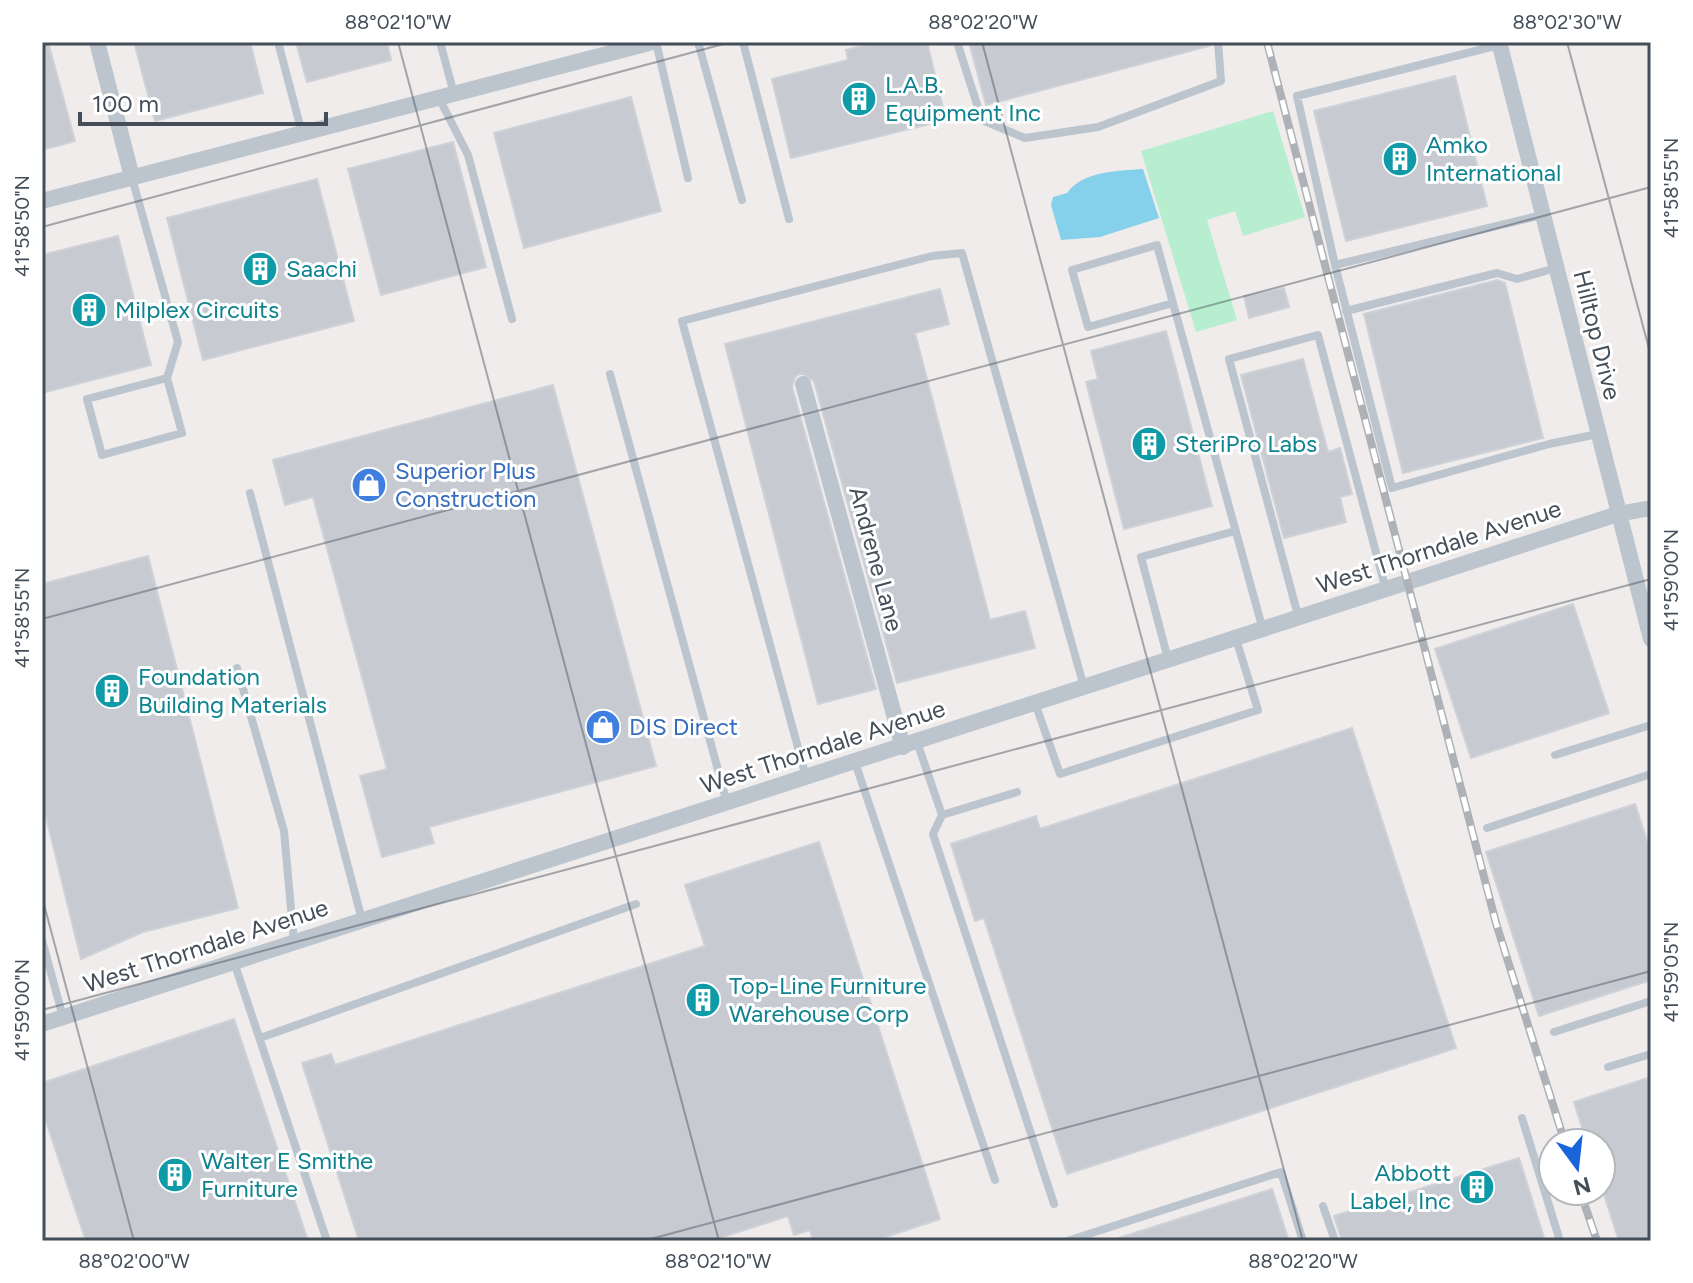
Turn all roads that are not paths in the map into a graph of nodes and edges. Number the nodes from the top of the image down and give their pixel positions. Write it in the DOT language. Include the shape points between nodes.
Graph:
graph roads {
  1 [pos="97,42"];
  2 [pos="278,42"];
  3 [pos="440,42"];
  4 [pos="654,42"];
  5 [pos="698,42"];
  6 [pos="743,42"];
  7 [pos="957,42"];
  8 [pos="1218,42"];
  9 [pos="1499,44"];
  10 [pos="446,96"];
  11 [pos="302,133"];
  12 [pos="132,177"];
  13 [pos="688,178"];
  14 [pos="742,200"];
  15 [pos="42,201"];
  16 [pos="1542,215"];
  17 [pos="789,219"];
  18 [pos="1335,265"];
  19 [pos="1556,268"];
  20 [pos="1173,303"];
  21 [pos="1346,311"];
  22 [pos="512,319"];
  23 [pos="610,374"];
  24 [pos="167,378"];
  25 [pos="803,384"];
  26 [pos="1598,434"];
  27 [pos="250,493"];
  28 [pos="1651,508"];
  29 [pos="1618,514"];
  30 [pos="1235,531"];
  31 [pos="1387,591"];
  32 [pos="1299,619"];
  33 [pos="1263,630"];
  34 [pos="1236,639"];
  35 [pos="1651,639"];
  36 [pos="1169,660"];
  37 [pos="237,668"];
  38 [pos="1084,687"];
  39 [pos="1035,703"];
  40 [pos="1651,725"];
  41 [pos="910,745"];
  42 [pos="1555,755"];
  43 [pos="855,762"];
  44 [pos="1651,774"];
  45 [pos="806,778"];
  46 [pos="1017,792"];
  47 [pos="727,803"];
  48 [pos="942,815"];
  49 [pos="1487,828"];
  50 [pos="636,904"];
  51 [pos="362,921"];
  52 [pos="42,940"];
  53 [pos="294,943"];
  54 [pos="234,962"];
  55 [pos="1651,1001"];
  56 [pos="63,1017"];
  57 [pos="42,1024"];
  58 [pos="1554,1032"];
  59 [pos="260,1038"];
  60 [pos="1651,1054"];
  61 [pos="1608,1067"];
  62 [pos="1522,1118"];
  63 [pos="995,1180"];
  64 [pos="1054,1204"];
  65 [pos="1323,1206"];
  66 [pos="327,1241"];
  67 [pos="1067,1241"];
  68 [pos="1303,1241"];
  69 [pos="1335,1241"];
  70 [pos="1560,1241"];
  1 -- 12 [label="street"];
  2 -- 11 [label="lane"];
  3 -- 10 [label="lane"];
  4 -- 10 [label="street"];
  4 -- 13 [label="lane"];
  5 -- 14 [label="lane"];
  6 -- 17 [label="lane"];
  7 -- 8 [label="lane" via="982,120 1025,138 1098,127 1221,81"];
  9 -- 16 [label="street, Hilltop Drive"];
  9 -- 18 [label="lane" via="1297,96"];
  10 -- 11 [label="street"];
  10 -- 22 [label="lane" via="468,155"];
  11 -- 12 [label="street"];
  12 -- 15 [label="street"];
  12 -- 24 [label="lane" via="178,342"];
  16 -- 18 [label="lane"];
  16 -- 19 [label="street, Hilltop Drive"];
  18 -- 21 [label="lane"];
  19 -- 21 [label="lane" via="1517,279 1497,273"];
  19 -- 26 [label="street, Hilltop Drive"];
  20 -- 20 [label="lane" via="1157,245 1072,270 1088,327"];
  20 -- 30 [label="lane"];
  21 -- 26 [label="lane" via="1392,488"];
  23 -- 47 [label="lane"];
  24 -- 24 [label="lane" via="182,433 102,455 87,399"];
  25 -- 41 [label="street, Andrene Lane"];
  26 -- 29 [label="street, Hilltop Drive"];
  27 -- 51 [label="lane"];
  28 -- 29 [label="street, West Thorndale Avenue"];
  29 -- 31 [label="street, West Thorndale Avenue"];
  29 -- 35 [label="street, Hilltop Drive"];
  30 -- 33 [label="lane"];
  30 -- 36 [label="lane" via="1141,557"];
  31 -- 32 [label="street, West Thorndale Avenue"];
  31 -- 32 [label="lane" via="1318,335 1229,359"];
  32 -- 33 [label="street, West Thorndale Avenue"];
  33 -- 34 [label="street, West Thorndale Avenue"];
  34 -- 36 [label="street, West Thorndale Avenue"];
  34 -- 39 [label="lane" via="1258,710 1060,774"];
  36 -- 38 [label="street, West Thorndale Avenue"];
  37 -- 53 [label="lane" via="284,831"];
  38 -- 39 [label="street, West Thorndale Avenue"];
  38 -- 45 [label="lane" via="962,253 932,256 682,321"];
  39 -- 41 [label="street, West Thorndale Avenue"];
  40 -- 42 [label="lane"];
  41 -- 43 [label="street, West Thorndale Avenue"];
  41 -- 48 [label="lane"];
  43 -- 45 [label="street, West Thorndale Avenue"];
  43 -- 63 [label="lane"];
  44 -- 49 [label="lane"];
  45 -- 47 [label="street, West Thorndale Avenue"];
  46 -- 48 [label="lane"];
  47 -- 51 [label="street, West Thorndale Avenue"];
  48 -- 64 [label="lane" via="933,834"];
  50 -- 59 [label="lane"];
  51 -- 53 [label="street, West Thorndale Avenue"];
  52 -- 56 [label="lane"];
  53 -- 54 [label="street, West Thorndale Avenue"];
  54 -- 56 [label="street, West Thorndale Avenue"];
  54 -- 59 [label="lane"];
  55 -- 58 [label="lane"];
  56 -- 57 [label="street, West Thorndale Avenue"];
  59 -- 66 [label="lane"];
  60 -- 61 [label="lane"];
  62 -- 70 [label="lane"];
  65 -- 69 [label="lane"];
  67 -- 68 [label="lane" via="1281,1172"];
}
